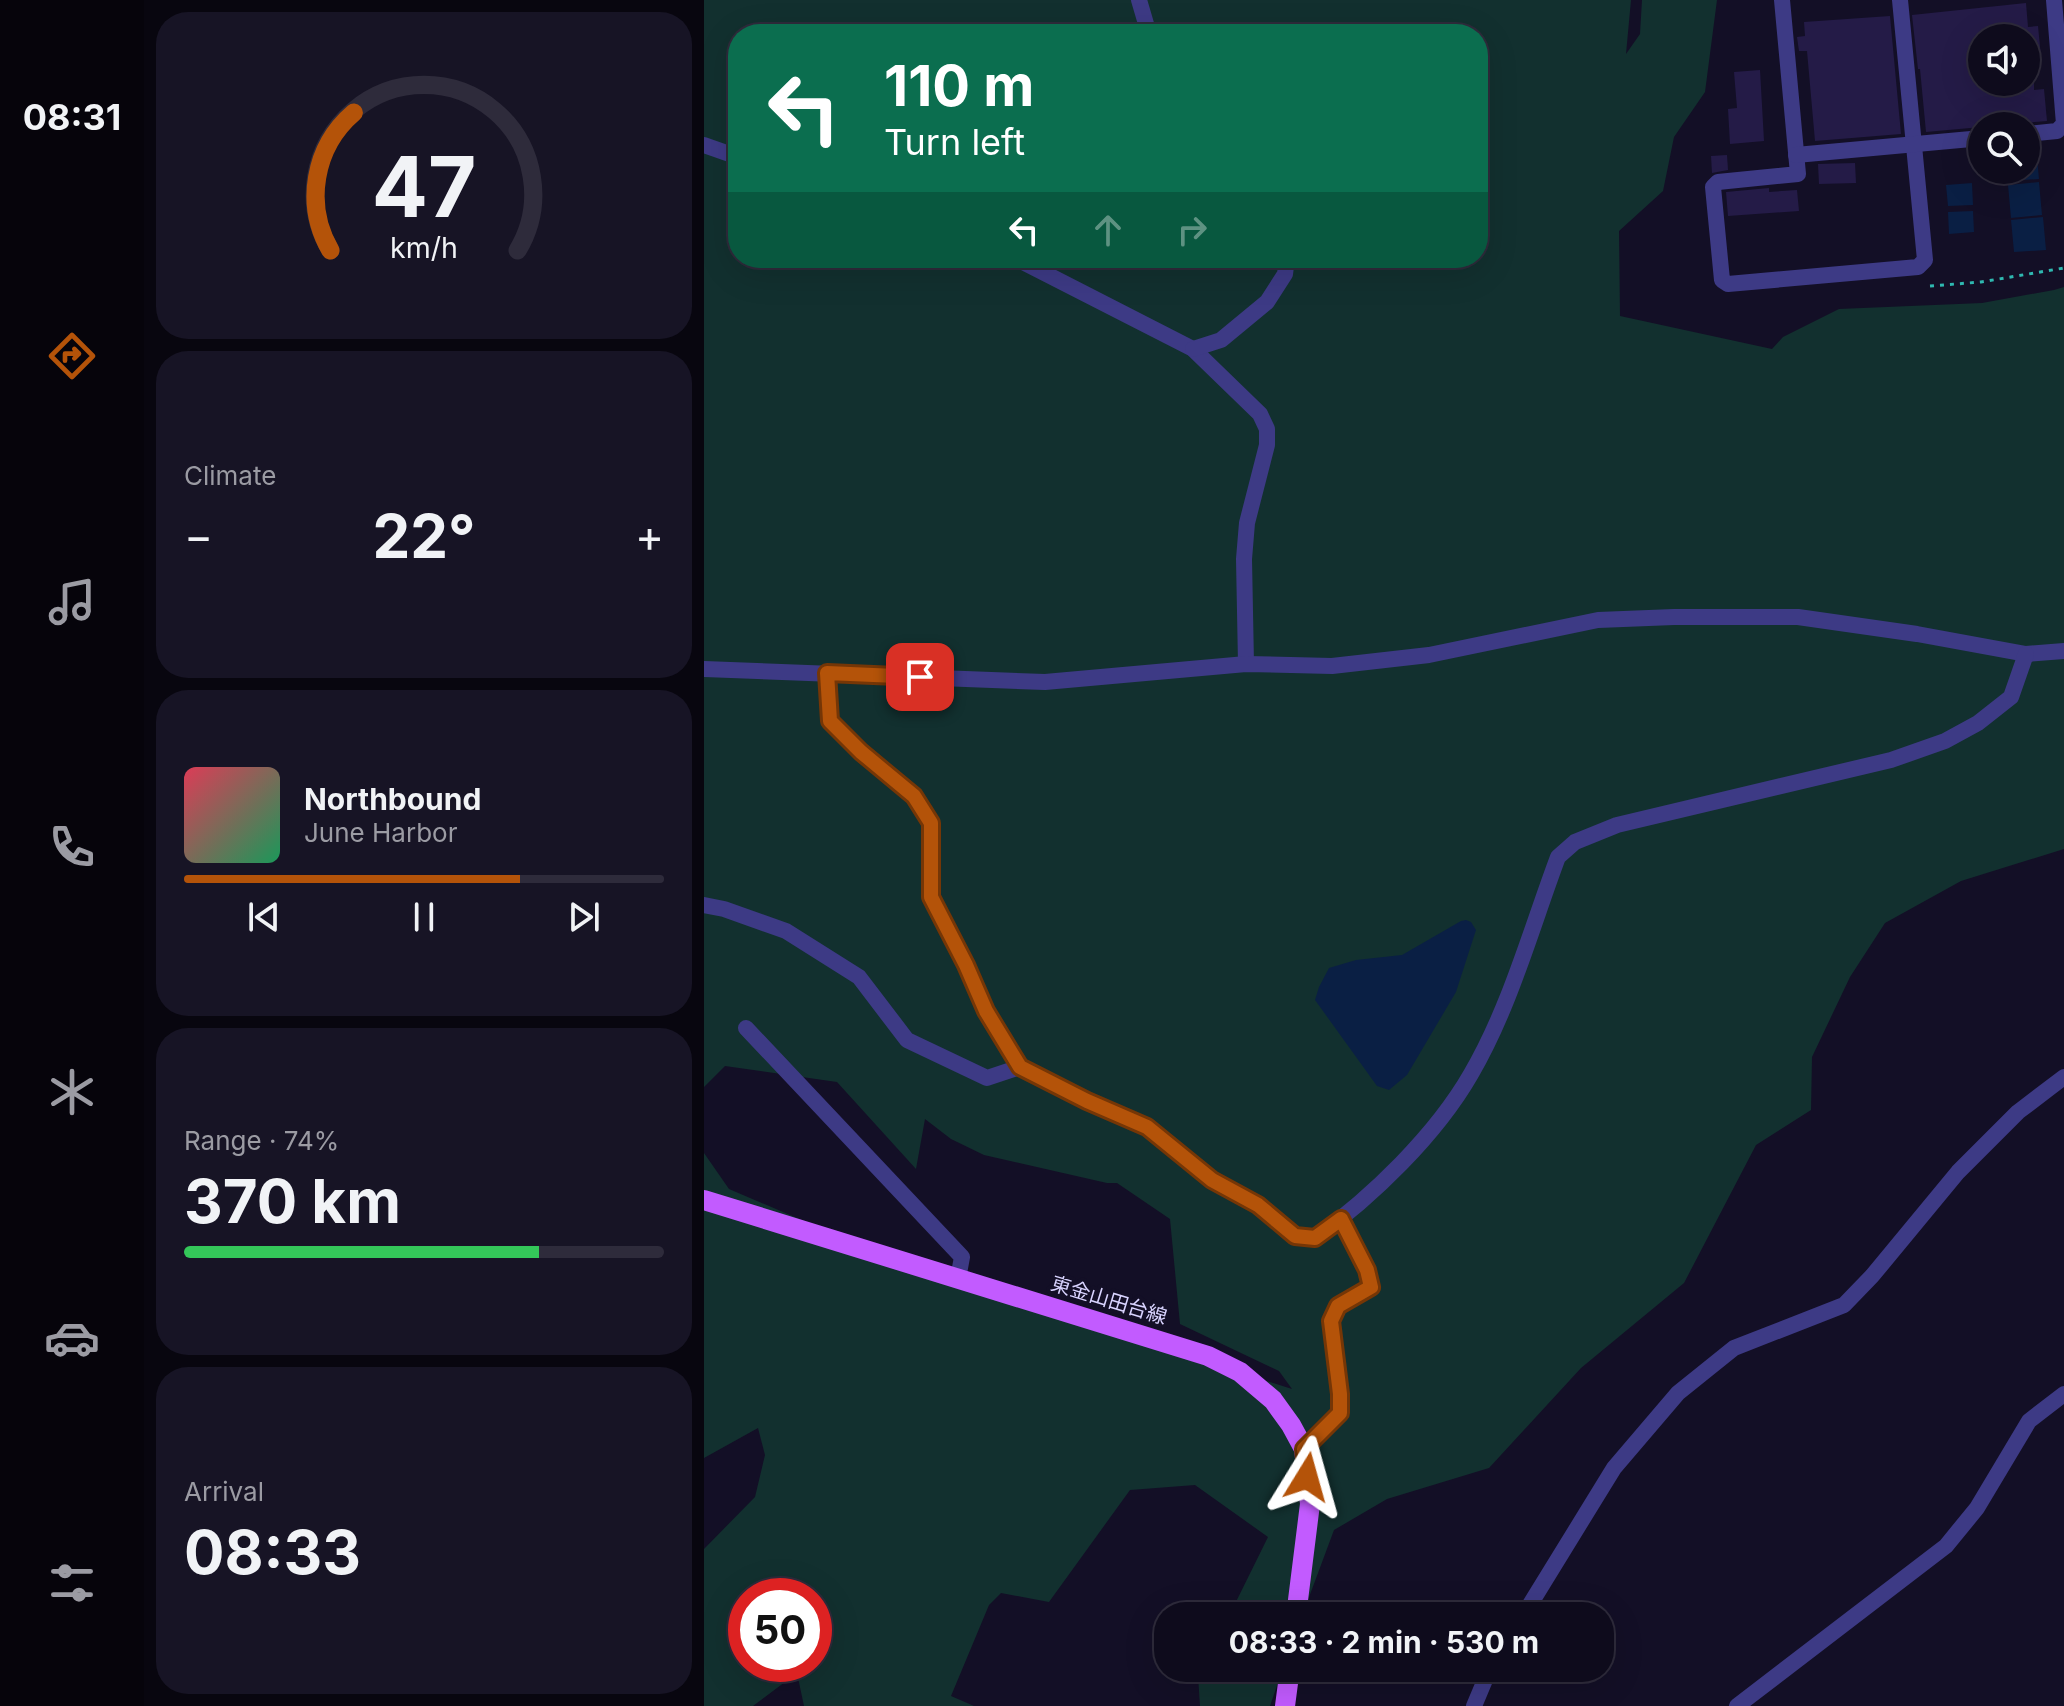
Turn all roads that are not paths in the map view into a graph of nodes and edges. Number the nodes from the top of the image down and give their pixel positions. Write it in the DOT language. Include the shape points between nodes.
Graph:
graph roads {
  1 [pos="1139,0"];
  2 [pos="1782,0"];
  3 [pos="1900,0"];
  4 [pos="2054,0"];
  5 [pos="1146,24"];
  6 [pos="2040,133"];
  7 [pos="1968,139"];
  8 [pos="1914,144"];
  9 [pos="704,145"];
  10 [pos="728,153"];
  11 [pos="1796,155"];
  12 [pos="1036,268"];
  13 [pos="1286,268"];
  14 [pos="1193,349"];
  15 [pos="2064,651"];
  16 [pos="2026,654"];
  17 [pos="1246,664"];
  18 [pos="704,669"];
  19 [pos="827,673"];
  20 [pos="704,905"];
  21 [pos="746,1028"];
  22 [pos="1020,1067"];
  23 [pos="2064,1077"];
  24 [pos="704,1200"];
  25 [pos="1341,1219"];
  26 [pos="958,1279"];
  27 [pos="2064,1394"];
  28 [pos="1304,1449"];
  29 [pos="1298,1602"];
  30 [pos="1532,1602"];
  31 [pos="1288,1682"];
  32 [pos="1484,1682"];
  33 [pos="1285,1706"];
  34 [pos="1474,1706"];
  35 [pos="1737,1706"];
  1 -- 5 [label="street"];
  2 -- 11 [label="street"];
  3 -- 8 [label="street"];
  4 -- 6 [label="street" via="2064,124 2057,131"];
  7 -- 8 [label="street"];
  8 -- 11 [label="street"];
  8 -- 11 [label="street" via="1925,260 1918,267 1728,284 1722,280 1713,187 1718,182 1798,174"];
  9 -- 10 [label="street"];
  12 -- 14 [label="street"];
  13 -- 14 [label="street" via="1267,302 1221,340"];
  14 -- 17 [label="street" via="1260,414 1267,429 1247,523"];
  15 -- 16 [label="street"];
  16 -- 17 [label="street" via="1798,617 1674,617 1598,620 1429,655 1332,666"];
  16 -- 25 [label="street" via="2011,697 1945,741 1891,760 1617,825 1575,842 1558,857 1502,1011 1471,1075 1425,1140"];
  17 -- 19 [label="street" via="1045,682"];
  18 -- 19 [label="street"];
  19 -- 22 [label="street" via="830,721 914,796 931,823 931,897 986,1011"];
  20 -- 22 [label="street" via="786,931 859,977 907,1040 987,1078"];
  21 -- 26 [label="street" via="962,1257"];
  22 -- 25 [label="street" via="1147,1127 1212,1180 1258,1205 1295,1236 1315,1238"];
  23 -- 30 [label="street" via="2018,1112 1958,1172 1844,1305 1734,1348 1678,1393 1614,1468"];
  24 -- 26 [label="main road, 東金山田台線"];
  25 -- 28 [label="street" via="1371,1287 1338,1306 1331,1321 1340,1413"];
  26 -- 28 [label="main road, 東金山田台線" via="1208,1356 1240,1372 1273,1400"];
  27 -- 35 [label="street" via="2029,1421 1977,1508 1946,1546"];
  28 -- 29 [label="main road, 東金山田台線" via="1310,1504"];
  31 -- 33 [label="main road"];
  32 -- 34 [label="street"];
}
